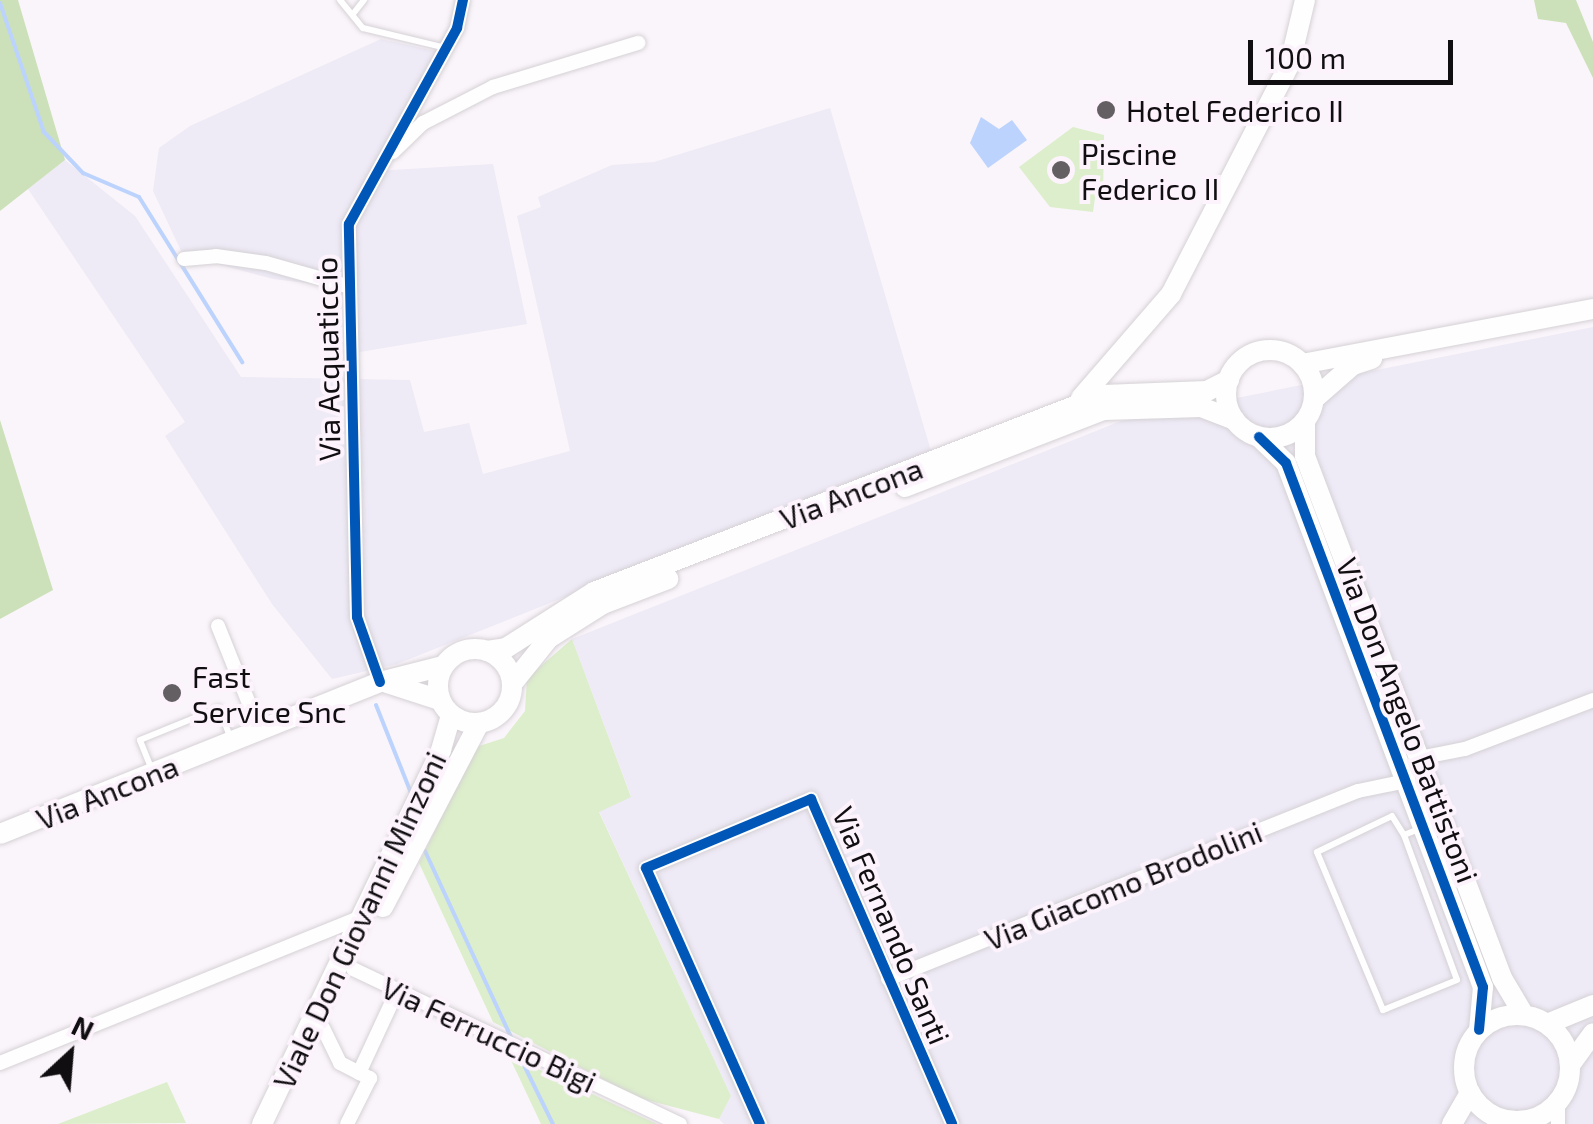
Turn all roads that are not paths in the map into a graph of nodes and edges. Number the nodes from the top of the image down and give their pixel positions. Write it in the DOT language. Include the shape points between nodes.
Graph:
graph roads {
  1 [pos="340,0"];
  2 [pos="364,0"];
  3 [pos="463,0"];
  4 [pos="1305,0"];
  5 [pos="353,14"];
  6 [pos="638,43"];
  7 [pos="446,48"];
  8 [pos="382,163"];
  9 [pos="184,259"];
  10 [pos="350,286"];
  11 [pos="1593,309"];
  12 [pos="1431,339"];
  13 [pos="1302,364"];
  14 [pos="1228,380"];
  15 [pos="1314,398"];
  16 [pos="1063,410"];
  17 [pos="1235,420"];
  18 [pos="1306,421"];
  19 [pos="1259,436"];
  20 [pos="218,626"];
  21 [pos="487,650"];
  22 [pos="443,666"];
  23 [pos="380,682"];
  24 [pos="512,684"];
  25 [pos="1593,700"];
  26 [pos="446,707"];
  27 [pos="479,723"];
  28 [pos="260,730"];
  29 [pos="232,742"];
  30 [pos="1422,766"];
  31 [pos="154,774"];
  32 [pos="1399,774"];
  33 [pos="1412,832"];
  34 [pos="0,834"];
  35 [pos="365,915"];
  36 [pos="352,969"];
  37 [pos="888,978"];
  38 [pos="397,991"];
  39 [pos="1593,1005"];
  40 [pos="1524,1015"];
  41 [pos="1548,1024"];
  42 [pos="323,1028"];
  43 [pos="1479,1030"];
  44 [pos="1593,1033"];
  45 [pos="0,1063"];
  46 [pos="1570,1065"];
  47 [pos="359,1073"];
  48 [pos="1470,1093"];
  49 [pos="1558,1101"];
  50 [pos="1494,1121"];
  51 [pos="1532,1122"];
  52 [pos="262,1124"];
  53 [pos="276,1124"];
  54 [pos="347,1124"];
  55 [pos="680,1124"];
  56 [pos="760,1124"];
  57 [pos="952,1124"];
  58 [pos="1452,1124"];
  59 [pos="1558,1124"];
  1 -- 5 [label="lane"];
  2 -- 5 [label="lane"];
  3 -- 7 [label="street, Via Acquaticcio"];
  4 -- 16 [label="main road" via="1290,64 1171,294 1091,391"];
  5 -- 7 [label="lane" via="363,28"];
  6 -- 8 [label="street" via="493,86 424,124"];
  7 -- 8 [label="street, Via Acquaticcio"];
  8 -- 10 [label="street, Via Acquaticcio" via="350,224"];
  9 -- 10 [label="street" via="266,264"];
  10 -- 23 [label="street, Via Acquaticcio" via="356,617"];
  11 -- 12 [label="main road, Via Ancona"];
  12 -- 13 [label="main road, Via Ancona"];
  12 -- 15 [label="main road, Via Ancona" via="1354,365"];
  13 -- 14 [label="main road, Via Ancona" via="1277,351 1257,352"];
  13 -- 15 [label="main road"];
  14 -- 16 [label="main road, Via Ancona" via="1207,392 1103,395"];
  14 -- 17 [label="main road"];
  15 -- 18 [label="main road"];
  16 -- 21 [label="main road, Via Ancona" via="594,592 506,648"];
  17 -- 19 [label="main road, Via Ancona"];
  17 -- 24 [label="main road, Via Ancona" via="1201,407 1104,410 603,604 549,638"];
  18 -- 19 [label="main road" via="1284,436"];
  18 -- 30 [label="main road, Via Don Angelo Battistoni" via="1306,456"];
  19 -- 32 [label="main road, Via Don Angelo Battistoni" via="1286,463"];
  20 -- 28 [label="street"];
  21 -- 22 [label="main road" via="462,650"];
  21 -- 24 [label="main road" via="502,660"];
  22 -- 23 [label="main road, Via Ancona"];
  22 -- 26 [label="main road"];
  23 -- 26 [label="main road"];
  23 -- 28 [label="main road, Via Ancona"];
  24 -- 27 [label="main road" via="501,713"];
  25 -- 30 [label="street"];
  26 -- 27 [label="main road"];
  26 -- 35 [label="main road, Viale Don Giovanni Minzoni" via="442,750"];
  27 -- 36 [label="main road, Viale Don Giovanni Minzoni"];
  28 -- 29 [label="main road, Via Ancona"];
  29 -- 31 [label="main road, Via Ancona"];
  29 -- 31 [label="lane" via="218,708 140,740"];
  30 -- 40 [label="main road, Via Don Angelo Battistoni" via="1508,992"];
  31 -- 34 [label="main road, Via Ancona"];
  32 -- 33 [label="main road, Via Don Angelo Battistoni"];
  32 -- 37 [label="street, Via Giacomo Brodolini"];
  33 -- 33 [label="lane" via="1392,816 1318,852 1383,1010 1457,980"];
  33 -- 43 [label="main road, Via Don Angelo Battistoni" via="1483,986"];
  35 -- 45 [label="street"];
  35 -- 52 [label="main road, Viale Don Giovanni Minzoni"];
  36 -- 38 [label="street, Via Ferruccio Bigi"];
  36 -- 42 [label="main road, Viale Don Giovanni Minzoni"];
  37 -- 56 [label="street, Via Fernando Santi" via="811,799 646,868"];
  37 -- 57 [label="street, Via Fernando Santi"];
  38 -- 47 [label="street"];
  38 -- 55 [label="street, Via Ferruccio Bigi"];
  39 -- 41 [label="main road"];
  40 -- 41 [label="main road"];
  40 -- 43 [label="main road" via="1508,1015"];
  41 -- 46 [label="main road"];
  42 -- 47 [label="street" via="340,1063"];
  42 -- 53 [label="main road, Viale Don Giovanni Minzoni"];
  43 -- 48 [label="main road, Via Don Angelo Battistoni" via="1464,1060"];
  44 -- 46 [label="main road"];
  46 -- 49 [label="main road"];
  47 -- 54 [label="street" via="370,1078"];
  48 -- 50 [label="main road"];
  48 -- 58 [label="main road"];
  49 -- 51 [label="main road"];
  49 -- 59 [label="street"];
  50 -- 51 [label="main road"];
}
